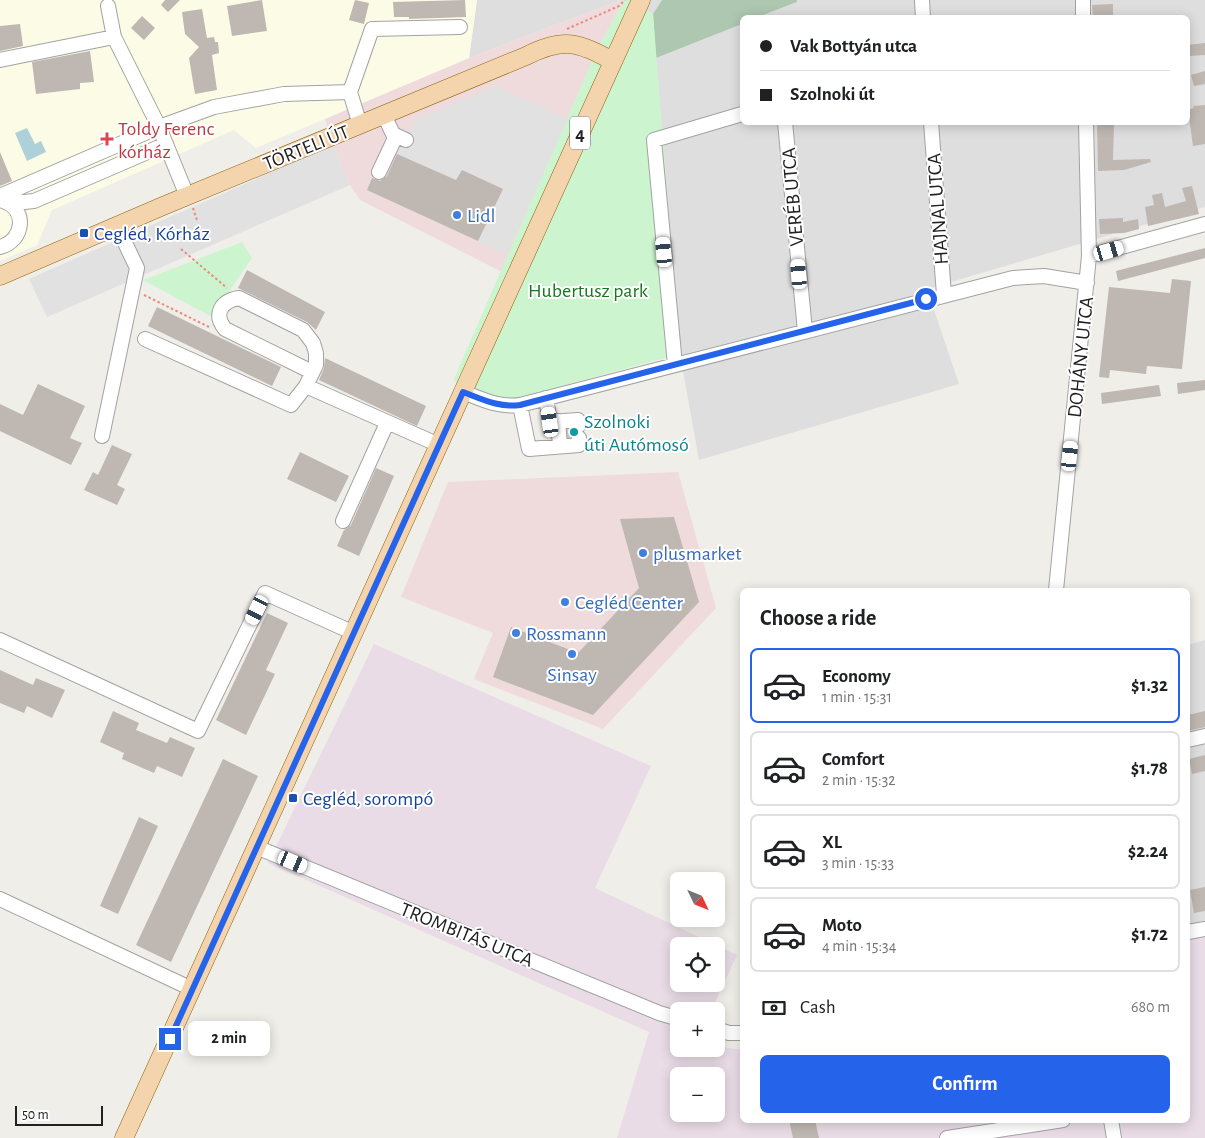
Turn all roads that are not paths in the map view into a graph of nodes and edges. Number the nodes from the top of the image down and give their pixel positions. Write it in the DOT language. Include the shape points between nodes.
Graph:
graph roads {
  1 [pos="641,0"];
  2 [pos="922,0"];
  3 [pos="1083,0"];
  4 [pos="108,6"];
  5 [pos="923,15"];
  6 [pos="1083,15"];
  7 [pos="460,27"];
  8 [pos="114,37"];
  9 [pos="0,60"];
  10 [pos="613,61"];
  11 [pos="350,92"];
  12 [pos="384,115"];
  13 [pos="740,115"];
  14 [pos="360,125"];
  15 [pos="785,125"];
  16 [pos="931,125"];
  17 [pos="1086,125"];
  18 [pos="159,127"];
  19 [pos="166,144"];
  20 [pos="378,172"];
  21 [pos="188,196"];
  22 [pos="0,199"];
  23 [pos="34,201"];
  24 [pos="1205,224"];
  25 [pos="117,226"];
  26 [pos="20,228"];
  27 [pos="0,246"];
  28 [pos="1090,256"];
  29 [pos="0,276"];
  30 [pos="1087,283"];
  31 [pos="944,295"];
  32 [pos="805,331"];
  33 [pos="146,339"];
  34 [pos="675,365"];
  35 [pos="312,372"];
  36 [pos="306,386"];
  37 [pos="463,392"];
  38 [pos="546,398"];
  39 [pos="520,405"];
  40 [pos="387,423"];
  41 [pos="102,436"];
  42 [pos="439,445"];
  43 [pos="344,521"];
  44 [pos="1056,588"];
  45 [pos="354,633"];
  46 [pos="0,640"];
  47 [pos="1205,736"];
  48 [pos="1190,740"];
  49 [pos="256,848"];
  50 [pos="0,899"];
  51 [pos="1205,929"];
  52 [pos="1190,932"];
  53 [pos="192,989"];
  54 [pos="670,1016"];
  55 [pos="725,1032"];
  56 [pos="740,1033"];
  57 [pos="1044,1123"];
  58 [pos="1112,1123"];
  59 [pos="124,1138"];
  60 [pos="947,1138"];
  61 [pos="1114,1138"];
  1 -- 10 [label="main road, 4"];
  2 -- 5 [label="street"];
  3 -- 6 [label="street"];
  4 -- 8 [label="street"];
  7 -- 11 [label="street" via="372,29"];
  8 -- 9 [label="street"];
  8 -- 18 [label="street"];
  10 -- 12 [label="main road, TÖRTELI ÚT" via="578,45 564,42 546,46"];
  10 -- 37 [label="main road, 4"];
  11 -- 14 [label="street"];
  11 -- 18 [label="street" via="284,94 214,107"];
  12 -- 14 [label="main road, TÖRTELI ÚT"];
  12 -- 20 [label="street" via="393,134 401,138"];
  13 -- 34 [label="street" via="654,140"];
  14 -- 21 [label="main road, TÖRTELI ÚT"];
  15 -- 32 [label="street, VERÉB UTCA"];
  16 -- 31 [label="street, HAJNAL UTCA"];
  17 -- 28 [label="street, DOHÁNY UTCA"];
  18 -- 19 [label="street"];
  18 -- 22 [label="street"];
  19 -- 21 [label="street"];
  19 -- 23 [label="street"];
  21 -- 25 [label="main road, TÖRTELI ÚT"];
  22 -- 23 [label="street"];
  22 -- 26 [label="street" via="17,211"];
  23 -- 26 [label="street"];
  24 -- 28 [label="street"];
  25 -- 29 [label="main road, TÖRTELI ÚT"];
  25 -- 41 [label="street" via="136,268"];
  26 -- 27 [label="street" via="12,241"];
  28 -- 30 [label="street, DOHÁNY UTCA"];
  30 -- 31 [label="street" via="1029,276"];
  30 -- 44 [label="street, DOHÁNY UTCA"];
  31 -- 32 [label="street"];
  32 -- 34 [label="street"];
  33 -- 36 [label="street" via="291,405"];
  34 -- 38 [label="street"];
  35 -- 35 [label="street" via="316,353 303,330 238,298 229,300 221,308 220,323 226,329"];
  35 -- 36 [label="street"];
  36 -- 40 [label="street"];
  37 -- 39 [label="street" via="499,405"];
  37 -- 42 [label="main road, 4"];
  38 -- 39 [label="street"];
  38 -- 39 [label="street" via="550,422 569,433 529,449"];
  40 -- 42 [label="street"];
  40 -- 43 [label="street"];
  42 -- 45 [label="main road, 4"];
  45 -- 46 [label="street" via="265,592 198,731"];
  45 -- 49 [label="main road, 4"];
  47 -- 48 [label="street"];
  49 -- 53 [label="main road, 4"];
  49 -- 54 [label="street, TROMBITÁS UTCA"];
  50 -- 53 [label="street"];
  51 -- 52 [label="street"];
  53 -- 59 [label="main road, 4"];
  55 -- 56 [label="street"];
  57 -- 60 [label="street"];
  58 -- 61 [label="street"];
}
